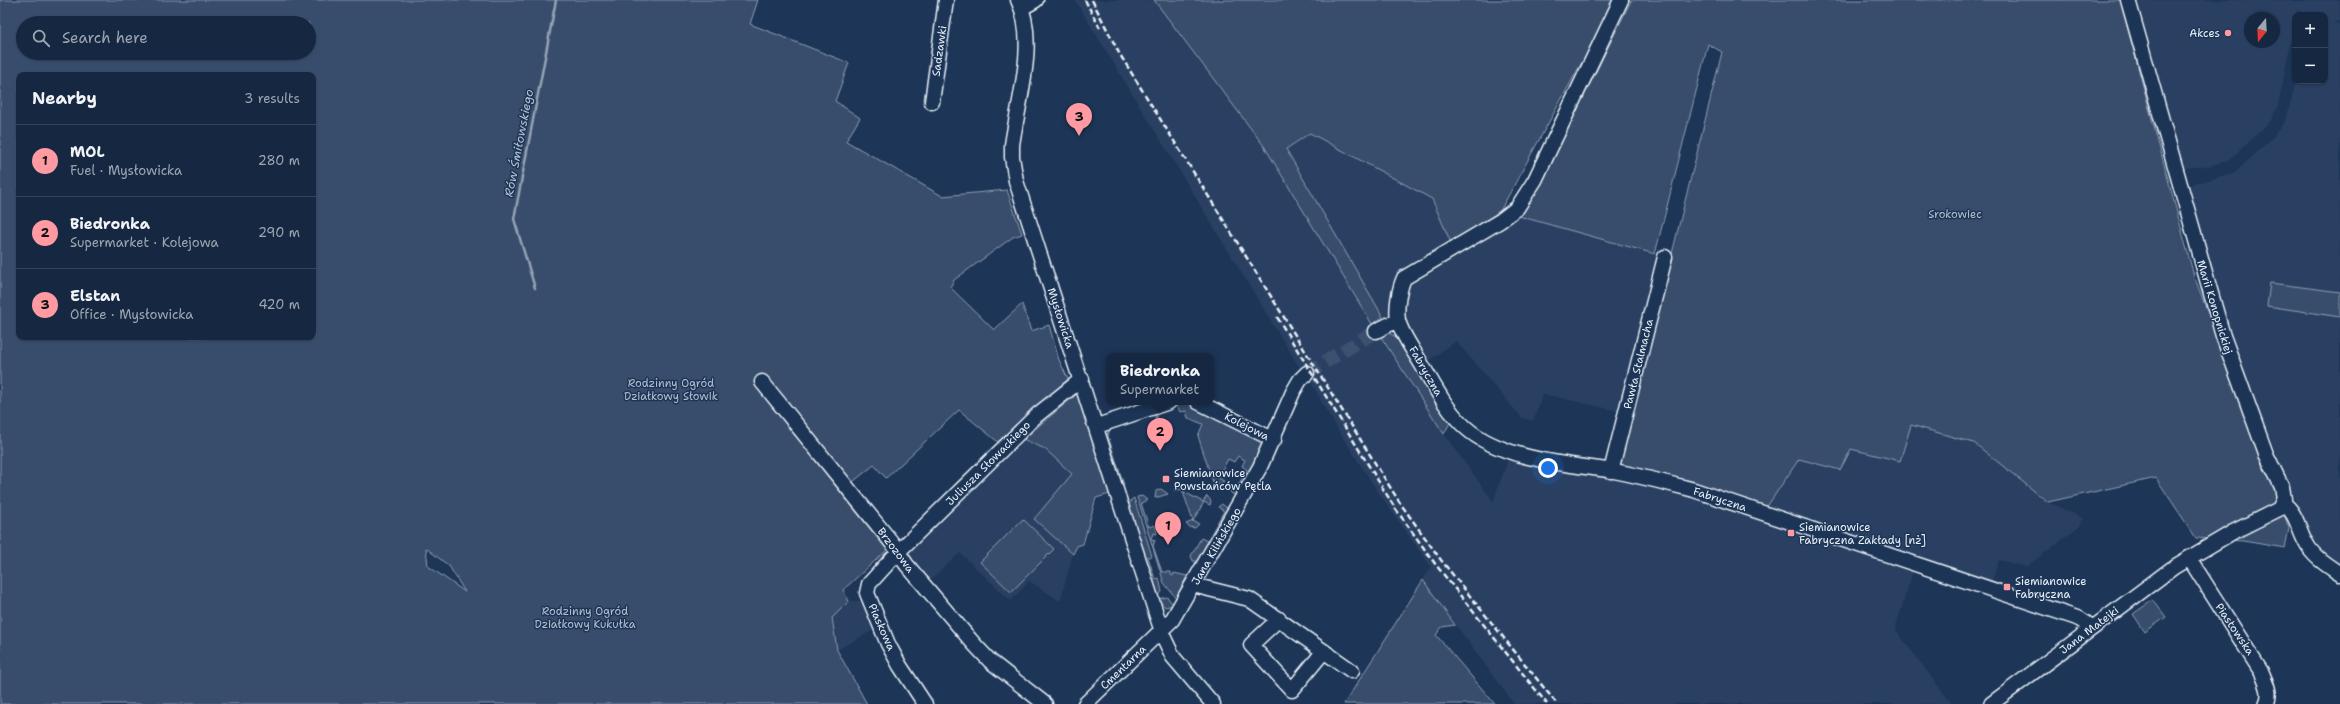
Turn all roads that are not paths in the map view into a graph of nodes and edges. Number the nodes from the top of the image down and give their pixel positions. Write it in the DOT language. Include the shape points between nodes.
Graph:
graph roads {
  1 [pos="946,0"];
  2 [pos="1036,0"];
  3 [pos="1622,0"];
  4 [pos="2128,0"];
  5 [pos="1020,4"];
  6 [pos="932,102"];
  7 [pos="1665,257"];
  8 [pos="1398,320"];
  9 [pos="1376,331"];
  10 [pos="1307,374"];
  11 [pos="1082,379"];
  12 [pos="762,382"];
  13 [pos="1160,405"];
  14 [pos="1204,405"];
  15 [pos="1097,426"];
  16 [pos="1274,440"];
  17 [pos="1611,471"];
  18 [pos="2283,503"];
  19 [pos="898,552"];
  20 [pos="2189,558"];
  21 [pos="2340,574"];
  22 [pos="1193,585"];
  23 [pos="1279,619"];
  24 [pos="2092,627"];
  25 [pos="1162,630"];
  26 [pos="1324,651"];
  27 [pos="1352,671"];
  28 [pos="925,704"];
  29 [pos="1045,704"];
  30 [pos="1085,704"];
  31 [pos="1213,704"];
  32 [pos="1991,704"];
  33 [pos="2266,704"];
  1 -- 6 [label="street, Sadzawki"];
  2 -- 5 [label="street"];
  3 -- 8 [label="street" via="1535,180 1517,208 1500,221 1404,278 1400,287"];
  4 -- 18 [label="street, Marii Konopnickiej" via="2223,336 2266,454 2284,493"];
  5 -- 11 [label="street, Mysłowicka" via="1026,22 1026,49 1012,145 1013,168"];
  7 -- 17 [label="street, Pawła Stalmacha"];
  8 -- 9 [label="street"];
  8 -- 17 [label="street, Fabryczna" via="1444,402 1466,428 1489,442 1516,452 1561,465"];
  10 -- 16 [label="street, Jana Kilińskiego" via="1293,392"];
  11 -- 15 [label="street, Mysłowicka"];
  11 -- 19 [label="street, Juliusza Słowackiego" via="1042,410"];
  12 -- 19 [label="street, Brzozowa"];
  13 -- 15 [label="street"];
  14 -- 16 [label="street, Kolejowa"];
  15 -- 25 [label="street, Mysłowicka"];
  16 -- 22 [label="street, Jana Kilińskiego"];
  17 -- 24 [label="street, Fabryczna" via="1694,490 2080,618"];
  18 -- 20 [label="street" via="2279,509"];
  18 -- 21 [label="street" via="2290,509 2313,553"];
  19 -- 28 [label="street, Piaskowa" via="872,579 867,593 897,661"];
  19 -- 29 [label="street, Brzozowa" via="990,661"];
  20 -- 24 [label="street, Jana Matejki"];
  20 -- 33 [label="street, Piastowska" via="2262,673 2269,698"];
  22 -- 23 [label="street" via="1249,600"];
  22 -- 25 [label="street, Jana Kilińskiego" via="1172,620"];
  23 -- 26 [label="street"];
  23 -- 26 [label="street" via="1251,645 1292,690"];
  24 -- 32 [label="street, Jana Matejki"];
  25 -- 30 [label="street, Cmentarna"];
  25 -- 31 [label="street, Mysłowicka" via="1173,657"];
  26 -- 27 [label="street"];
}
